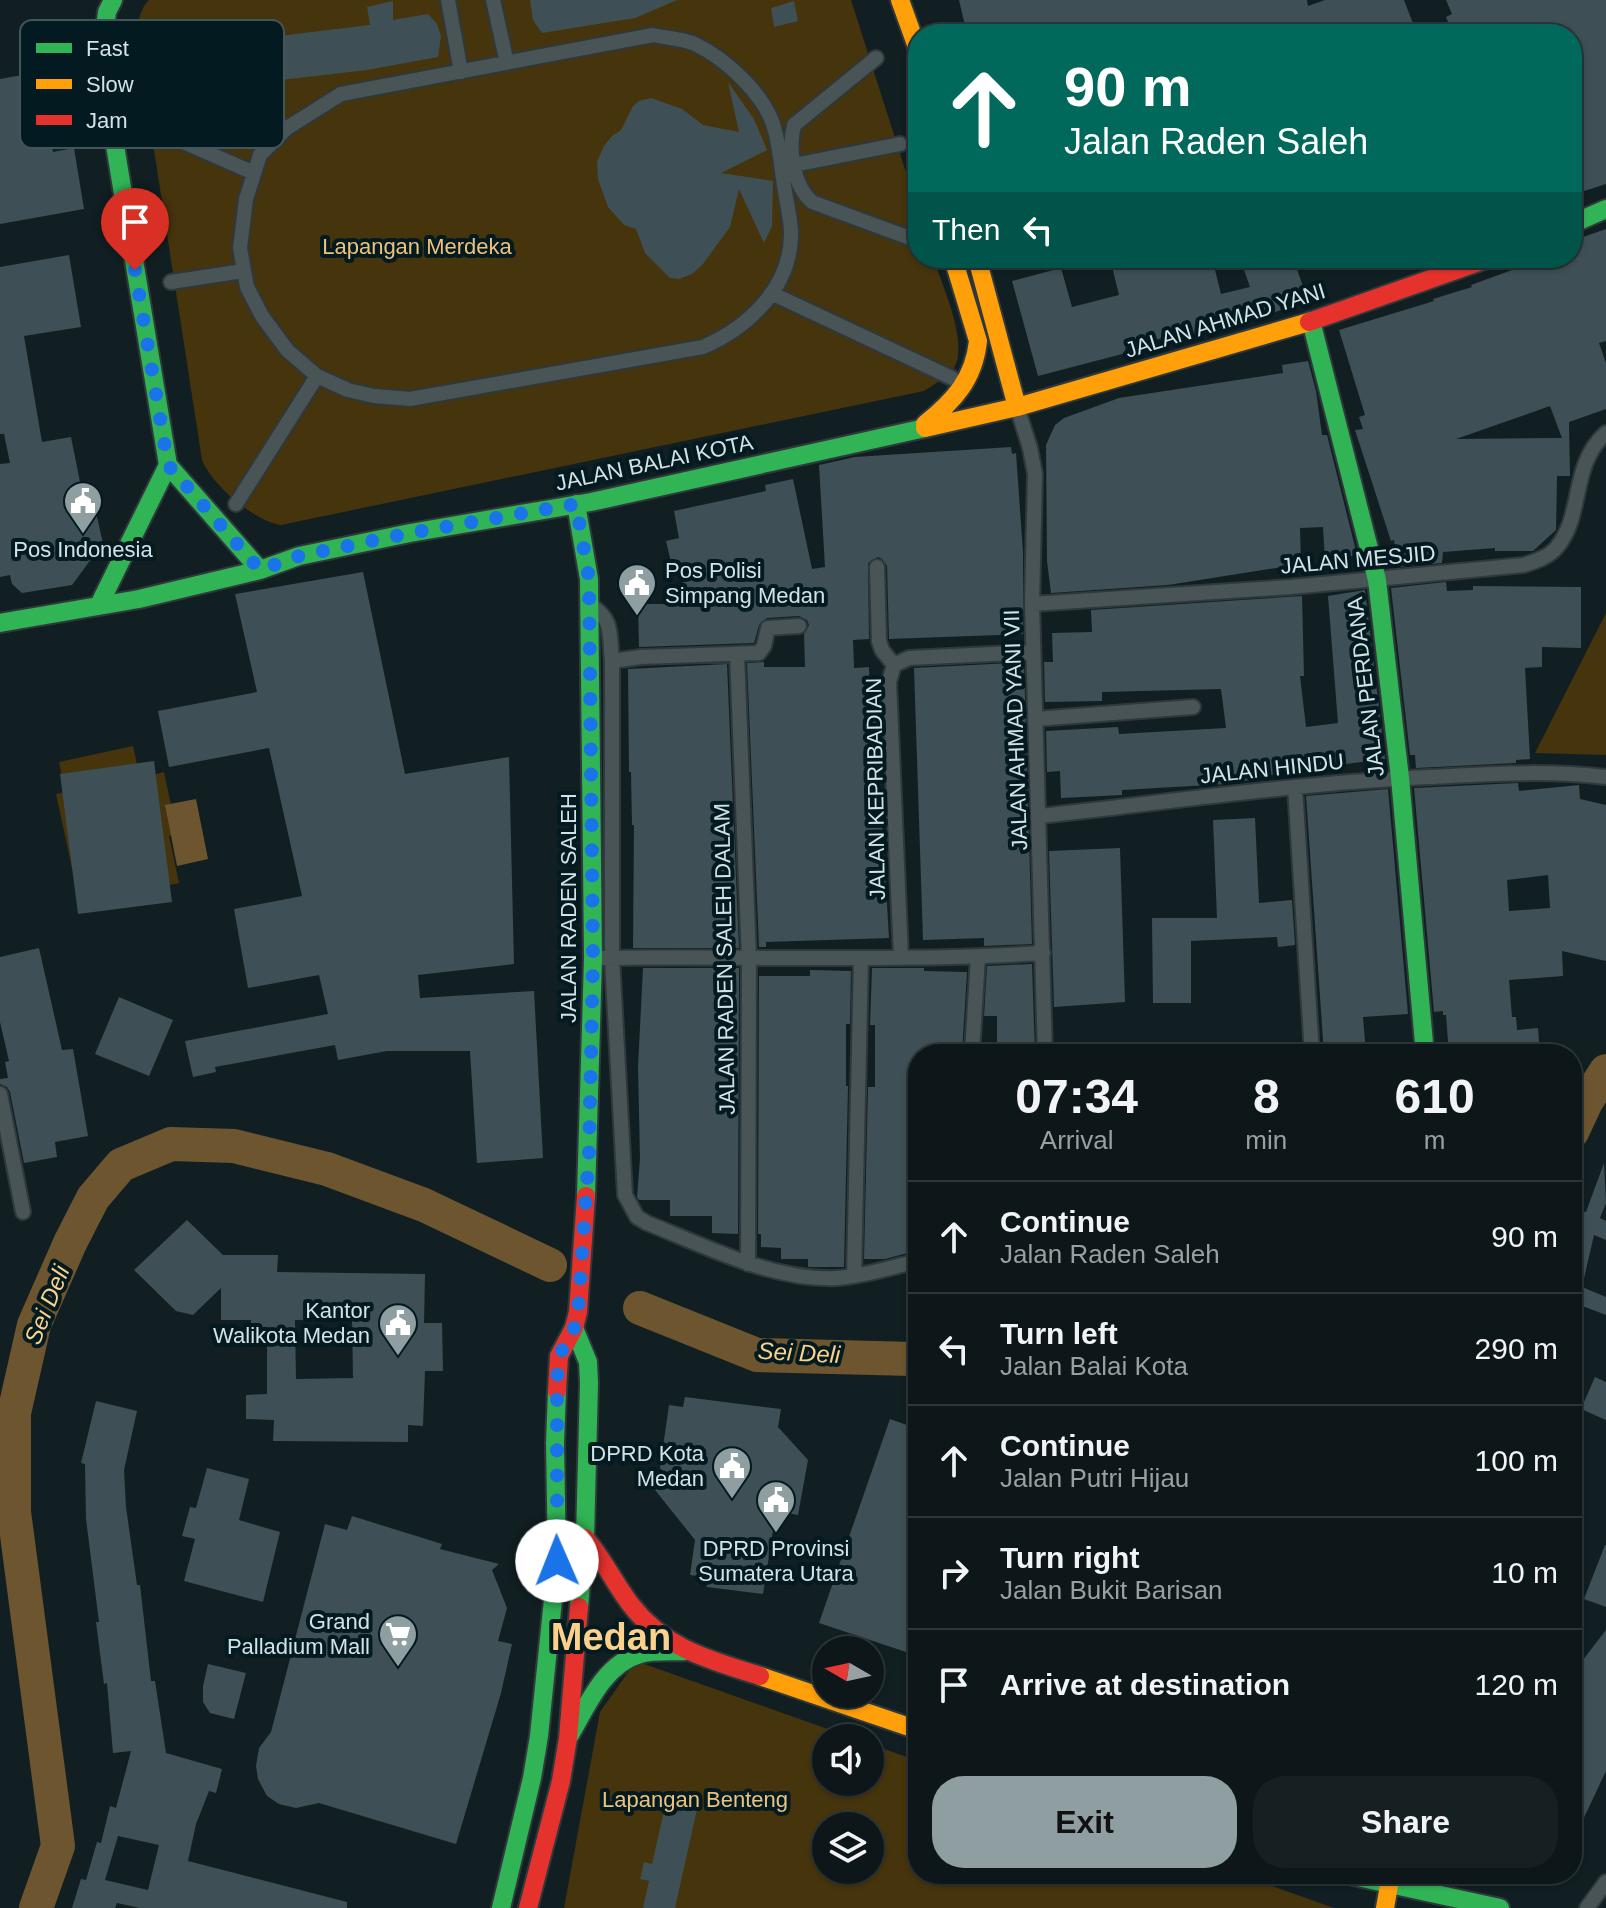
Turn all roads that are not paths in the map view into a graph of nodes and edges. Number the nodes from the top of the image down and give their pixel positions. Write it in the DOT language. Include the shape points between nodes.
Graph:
graph roads {
  1 [pos="113,0"];
  2 [pos="448,0"];
  3 [pos="493,0"];
  4 [pos="900,0"];
  5 [pos="106,20"];
  6 [pos="909,24"];
  7 [pos="876,58"];
  8 [pos="507,63"];
  9 [pos="461,72"];
  10 [pos="284,131"];
  11 [pos="900,144"];
  12 [pos="115,148"];
  13 [pos="197,148"];
  14 [pos="267,148"];
  15 [pos="794,165"];
  16 [pos="254,173"];
  17 [pos="1606,209"];
  18 [pos="1582,220"];
  19 [pos="908,237"];
  20 [pos="956,268"];
  21 [pos="980,268"];
  22 [pos="1462,268"];
  23 [pos="243,271"];
  24 [pos="171,282"];
  25 [pos="771,293"];
  26 [pos="1311,321"];
  27 [pos="317,376"];
  28 [pos="952,378"];
  29 [pos="1017,407"];
  30 [pos="917,429"];
  31 [pos="1606,433"];
  32 [pos="168,465"];
  33 [pos="236,504"];
  34 [pos="576,504"];
  35 [pos="877,567"];
  36 [pos="260,570"];
  37 [pos="1377,580"];
  38 [pos="1032,604"];
  39 [pos="99,605"];
  40 [pos="590,605"];
  41 [pos="0,623"];
  42 [pos="799,626"];
  43 [pos="1033,652"];
  44 [pos="737,654"];
  45 [pos="612,661"];
  46 [pos="894,665"];
  47 [pos="613,695"];
  48 [pos="592,696"];
  49 [pos="1193,707"];
  50 [pos="1035,719"];
  51 [pos="1606,777"];
  52 [pos="1400,778"];
  53 [pos="1295,787"];
  54 [pos="1040,816"];
  55 [pos="1043,953"];
  56 [pos="901,957"];
  57 [pos="978,957"];
  58 [pos="603,958"];
  59 [pos="749,958"];
  60 [pos="861,958"];
  61 [pos="973,1044"];
  62 [pos="1045,1044"];
  63 [pos="1311,1044"];
  64 [pos="1424,1044"];
  65 [pos="0,1094"];
  66 [pos="23,1212"];
  67 [pos="908,1263"];
  68 [pos="748,1264"];
  69 [pos="854,1276"];
  70 [pos="576,1320"];
  71 [pos="585,1538"];
  72 [pos="685,1651"];
  73 [pos="908,1727"];
  74 [pos="539,1736"];
  75 [pos="568,1737"];
  76 [pos="1606,1882"];
  77 [pos="1389,1884"];
  78 [pos="1409,1884"];
  79 [pos="501,1908"];
  80 [pos="528,1908"];
  81 [pos="1385,1908"];
  82 [pos="1500,1908"];
  83 [pos="1587,1908"];
  1 -- 5 [label="main road"];
  2 -- 9 [label="street"];
  3 -- 8 [label="street"];
  4 -- 6 [label="main road"];
  7 -- 15 [label="street" via="794,125"];
  8 -- 9 [label="street"];
  8 -- 25 [label="street" via="653,35 693,43 730,67 746,81 775,128 791,233 788,256"];
  9 -- 10 [label="street" via="341,94"];
  11 -- 15 [label="street"];
  12 -- 32 [label="main road"];
  13 -- 16 [label="street"];
  14 -- 16 [label="street"];
  15 -- 19 [label="street" via="804,195 812,202"];
  16 -- 23 [label="street" via="240,248"];
  17 -- 18 [label="main road"];
  20 -- 30 [label="main road" via="978,341 977,355 968,382 953,402"];
  21 -- 29 [label="main road"];
  22 -- 26 [label="main road, JALAN AHMAD YANI"];
  23 -- 24 [label="street"];
  23 -- 27 [label="street" via="262,316 287,350"];
  25 -- 27 [label="street" via="751,319 703,347 410,399 348,390"];
  25 -- 28 [label="street"];
  26 -- 29 [label="main road, JALAN AHMAD YANI"];
  26 -- 37 [label="main road, JALAN PERDANA"];
  27 -- 33 [label="street"];
  29 -- 30 [label="main road, JALAN BALAI KOTA"];
  29 -- 38 [label="street, JALAN AHMAD YANI VII" via="1035,474"];
  30 -- 34 [label="main road, JALAN BALAI KOTA"];
  31 -- 37 [label="street, JALAN MESJID" via="1583,467 1563,536 1542,559"];
  32 -- 36 [label="main road"];
  32 -- 39 [label="main road"];
  34 -- 36 [label="main road, JALAN BALAI KOTA" via="299,556"];
  34 -- 40 [label="main road, JALAN RADEN SALEH"];
  35 -- 46 [label="street" via="879,641"];
  36 -- 39 [label="main road, JALAN BALAI KOTA"];
  37 -- 38 [label="street, JALAN MESJID"];
  37 -- 52 [label="main road, JALAN PERDANA"];
  38 -- 43 [label="street, JALAN AHMAD YANI VII"];
  39 -- 41 [label="main road, JALAN BALAI KOTA"];
  40 -- 45 [label="street" via="605,614"];
  40 -- 48 [label="main road, JALAN RADEN SALEH"];
  42 -- 44 [label="street" via="768,628 761,651"];
  43 -- 46 [label="street, JALAN KEPRIBADIAN" via="909,658"];
  43 -- 50 [label="street, JALAN AHMAD YANI VII"];
  44 -- 45 [label="street"];
  44 -- 59 [label="street, JALAN RADEN SALEH DALAM"];
  45 -- 47 [label="street"];
  46 -- 56 [label="street, JALAN KEPRIBADIAN" via="889,682"];
  47 -- 48 [label="street"];
  47 -- 58 [label="street"];
  48 -- 58 [label="main road, JALAN RADEN SALEH"];
  49 -- 50 [label="street"];
  50 -- 54 [label="street, JALAN AHMAD YANI VII"];
  51 -- 52 [label="street, JALAN HINDU" via="1504,772"];
  52 -- 53 [label="street, JALAN HINDU"];
  52 -- 64 [label="main road, JALAN PERDANA"];
  53 -- 54 [label="street, JALAN HINDU"];
  53 -- 63 [label="street"];
  54 -- 55 [label="street, JALAN AHMAD YANI VII"];
  55 -- 57 [label="street"];
  55 -- 62 [label="street, JALAN AHMAD YANI VII"];
  56 -- 57 [label="street"];
  56 -- 60 [label="street"];
  57 -- 61 [label="street"];
  58 -- 59 [label="street"];
  58 -- 68 [label="street" via="629,1207 647,1223"];
  58 -- 70 [label="main road, JALAN RADEN SALEH"];
  59 -- 60 [label="street"];
  59 -- 68 [label="street, JALAN RADEN SALEH DALAM"];
  60 -- 69 [label="street"];
  65 -- 66 [label="street"];
  67 -- 69 [label="street"];
  68 -- 69 [label="street" via="805,1276"];
  70 -- 71 [label="main road" via="589,1383"];
  70 -- 74 [label="main road" via="559,1356 557,1561"];
  71 -- 72 [label="main road" via="635,1610"];
  71 -- 75 [label="main road"];
  72 -- 73 [label="main road"];
  72 -- 75 [label="main road" via="629,1658 605,1680"];
  74 -- 75 [label="main road"];
  74 -- 79 [label="main road"];
  75 -- 80 [label="main road"];
  76 -- 83 [label="street"];
  77 -- 81 [label="main road"];
  78 -- 82 [label="main road"];
}
